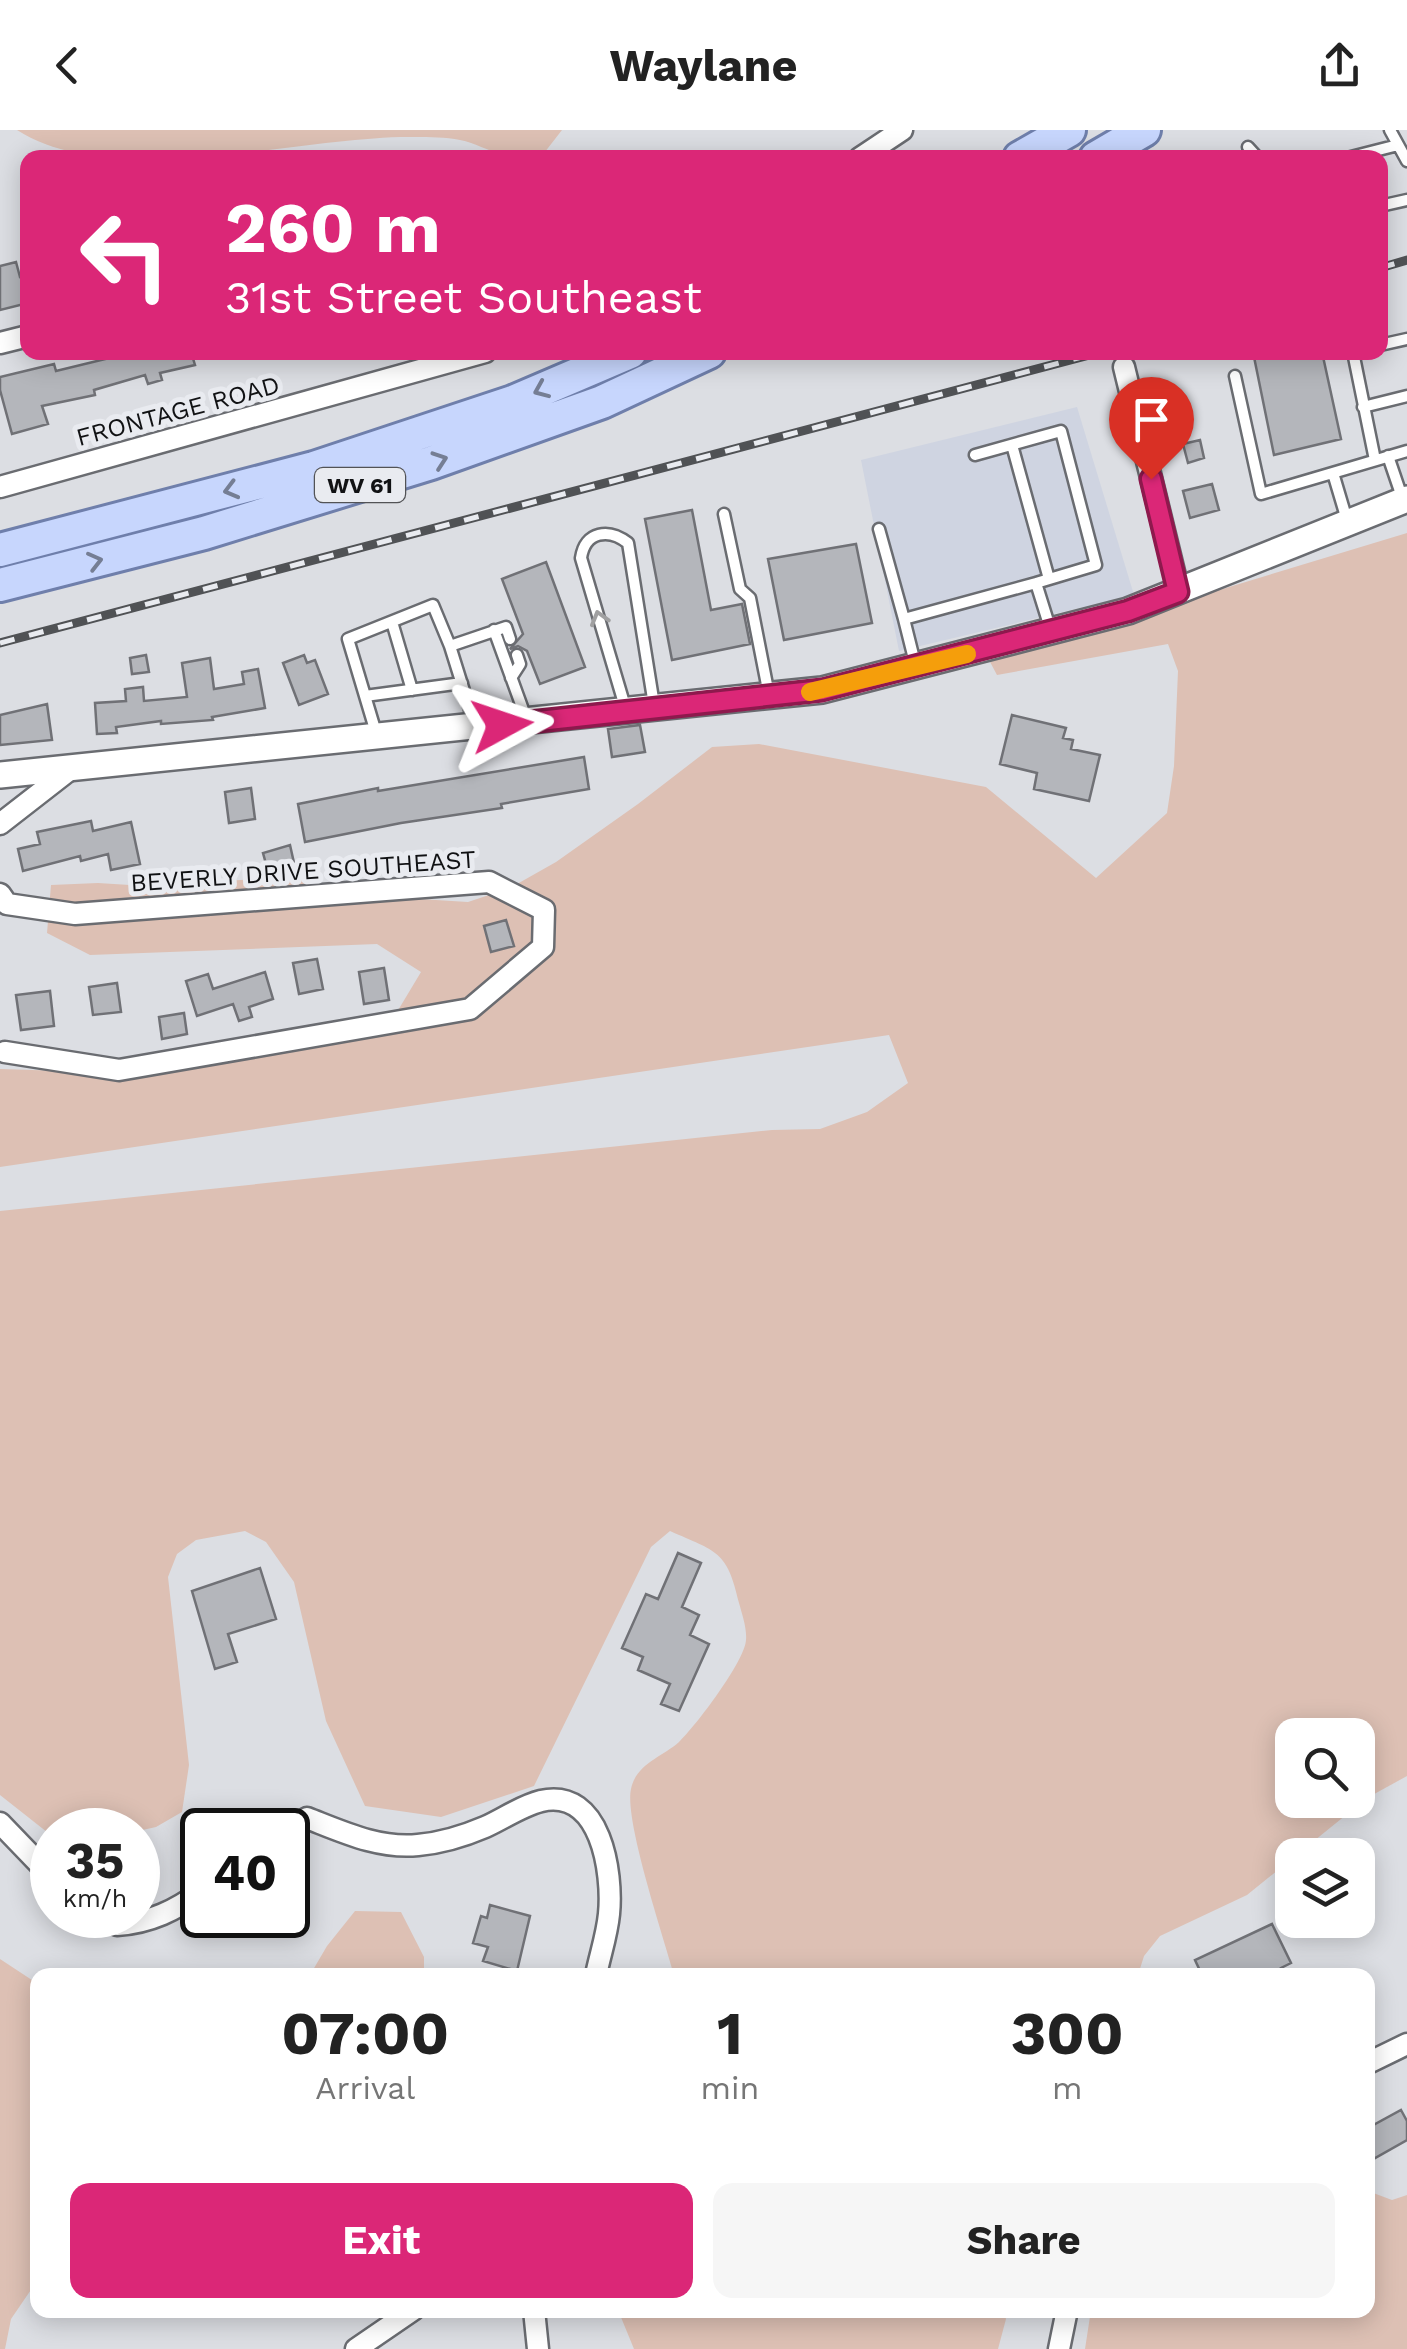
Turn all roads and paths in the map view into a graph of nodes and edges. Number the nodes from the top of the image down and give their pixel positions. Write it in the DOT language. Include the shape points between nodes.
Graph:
graph roads {
  1 [pos="902,130"];
  2 [pos="1069,130"];
  3 [pos="1144,130"];
  4 [pos="1390,130"];
  5 [pos="1398,145"];
  6 [pos="1248,147"];
  7 [pos="1025,149"];
  8 [pos="872,150"];
  9 [pos="1110,150"];
  10 [pos="1251,150"];
  11 [pos="1378,150"];
  12 [pos="1407,161"];
  13 [pos="456,360"];
  14 [pos="611,360"];
  15 [pos="692,360"];
  16 [pos="1354,360"];
  17 [pos="1124,367"];
  18 [pos="1235,376"];
  19 [pos="1407,396"];
  20 [pos="1363,408"];
  21 [pos="1012,445"];
  22 [pos="1407,451"];
  23 [pos="975,455"];
  24 [pos="1388,456"];
  25 [pos="1376,460"];
  26 [pos="1333,473"];
  27 [pos="0,486"];
  28 [pos="1405,500"];
  29 [pos="724,514"];
  30 [pos="1349,524"];
  31 [pos="879,529"];
  32 [pos="0,550"];
  33 [pos="1049,579"];
  34 [pos="1036,582"];
  35 [pos="0,585"];
  36 [pos="1178,592"];
  37 [pos="904,618"];
  38 [pos="392,622"];
  39 [pos="494,630"];
  40 [pos="1051,632"];
  41 [pos="510,639"];
  42 [pos="450,646"];
  43 [pos="516,655"];
  44 [pos="916,666"];
  45 [pos="511,678"];
  46 [pos="462,683"];
  47 [pos="412,690"];
  48 [pos="365,696"];
  49 [pos="769,696"];
  50 [pos="655,708"];
  51 [pos="626,711"];
  52 [pos="528,723"];
  53 [pos="475,727"];
  54 [pos="378,736"];
  55 [pos="72,768"];
  56 [pos="0,775"];
  57 [pos="0,824"];
  58 [pos="0,894"];
  59 [pos="5,1052"];
  60 [pos="310,1819"];
  61 [pos="0,1823"];
  62 [pos="30,1854"];
  63 [pos="598,1968"];
  64 [pos="1407,2044"];
  65 [pos="1375,2060"];
  66 [pos="402,2318"];
  67 [pos="535,2318"];
  68 [pos="1065,2318"];
  69 [pos="356,2349"];
  70 [pos="538,2349"];
  71 [pos="1059,2349"];
  1 -- 8 [label="street"];
  2 -- 7 [label="main road"];
  3 -- 9 [label="main road"];
  4 -- 5 [label="lane"];
  5 -- 11 [label="lane"];
  5 -- 12 [label="lane"];
  6 -- 10 [label="lane"];
  13 -- 27 [label="street, FRONTAGE ROAD"];
  14 -- 32 [label="main road, WV 61, one-way" via="513,402 314,468"];
  35 -- 15 [label="main road, WV 61, one-way" via="204,533 431,463 602,402"];
  16 -- 20 [label="lane"];
  17 -- 36 [label="street"];
  18 -- 26 [label="lane" via="1261,494"];
  19 -- 20 [label="lane"];
  20 -- 25 [label="lane"];
  21 -- 23 [label="lane"];
  21 -- 33 [label="lane"];
  21 -- 33 [label="lane" via="1061,431 1096,565"];
  22 -- 24 [label="lane"];
  24 -- 25 [label="lane"];
  24 -- 28 [label="lane"];
  25 -- 26 [label="lane"];
  26 -- 30 [label="lane"];
  28 -- 30 [label="street"];
  29 -- 49 [label="lane" via="740,589 750,598"];
  30 -- 36 [label="street"];
  31 -- 37 [label="lane"];
  33 -- 34 [label="lane"];
  34 -- 37 [label="lane"];
  34 -- 40 [label="lane"];
  36 -- 40 [label="street"];
  37 -- 44 [label="lane"];
  38 -- 42 [label="lane" via="433,604"];
  38 -- 47 [label="lane"];
  38 -- 48 [label="lane" via="348,640"];
  39 -- 41 [label="lane" via="506,628"];
  39 -- 42 [label="lane"];
  39 -- 45 [label="lane"];
  40 -- 44 [label="street"];
  42 -- 46 [label="lane"];
  43 -- 45 [label="lane" via="520,664"];
  44 -- 49 [label="street"];
  45 -- 52 [label="lane"];
  46 -- 47 [label="lane"];
  46 -- 53 [label="lane"];
  47 -- 48 [label="lane"];
  48 -- 54 [label="lane"];
  49 -- 50 [label="street"];
  50 -- 51 [label="street"];
  51 -- 50 [label="lane, one-way" via="582,558 583,547 603,532 628,542"];
  51 -- 52 [label="street"];
  52 -- 53 [label="street"];
  53 -- 54 [label="street"];
  54 -- 55 [label="street"];
  55 -- 56 [label="street"];
  55 -- 57 [label="street"];
  58 -- 59 [label="street, BEVERLY DRIVE SOUTHEAST" via="7,904 75,914 489,882 544,910 543,948 470,1010 119,1070"];
  60 -- 63 [label="street" via="362,1839 421,1845 457,1838 545,1800 563,1800 590,1818 604,1850 609,1916"];
  61 -- 62 [label="street"];
  64 -- 65 [label="street"];
  66 -- 69 [label="street"];
  67 -- 70 [label="street"];
  68 -- 71 [label="street"];
}
